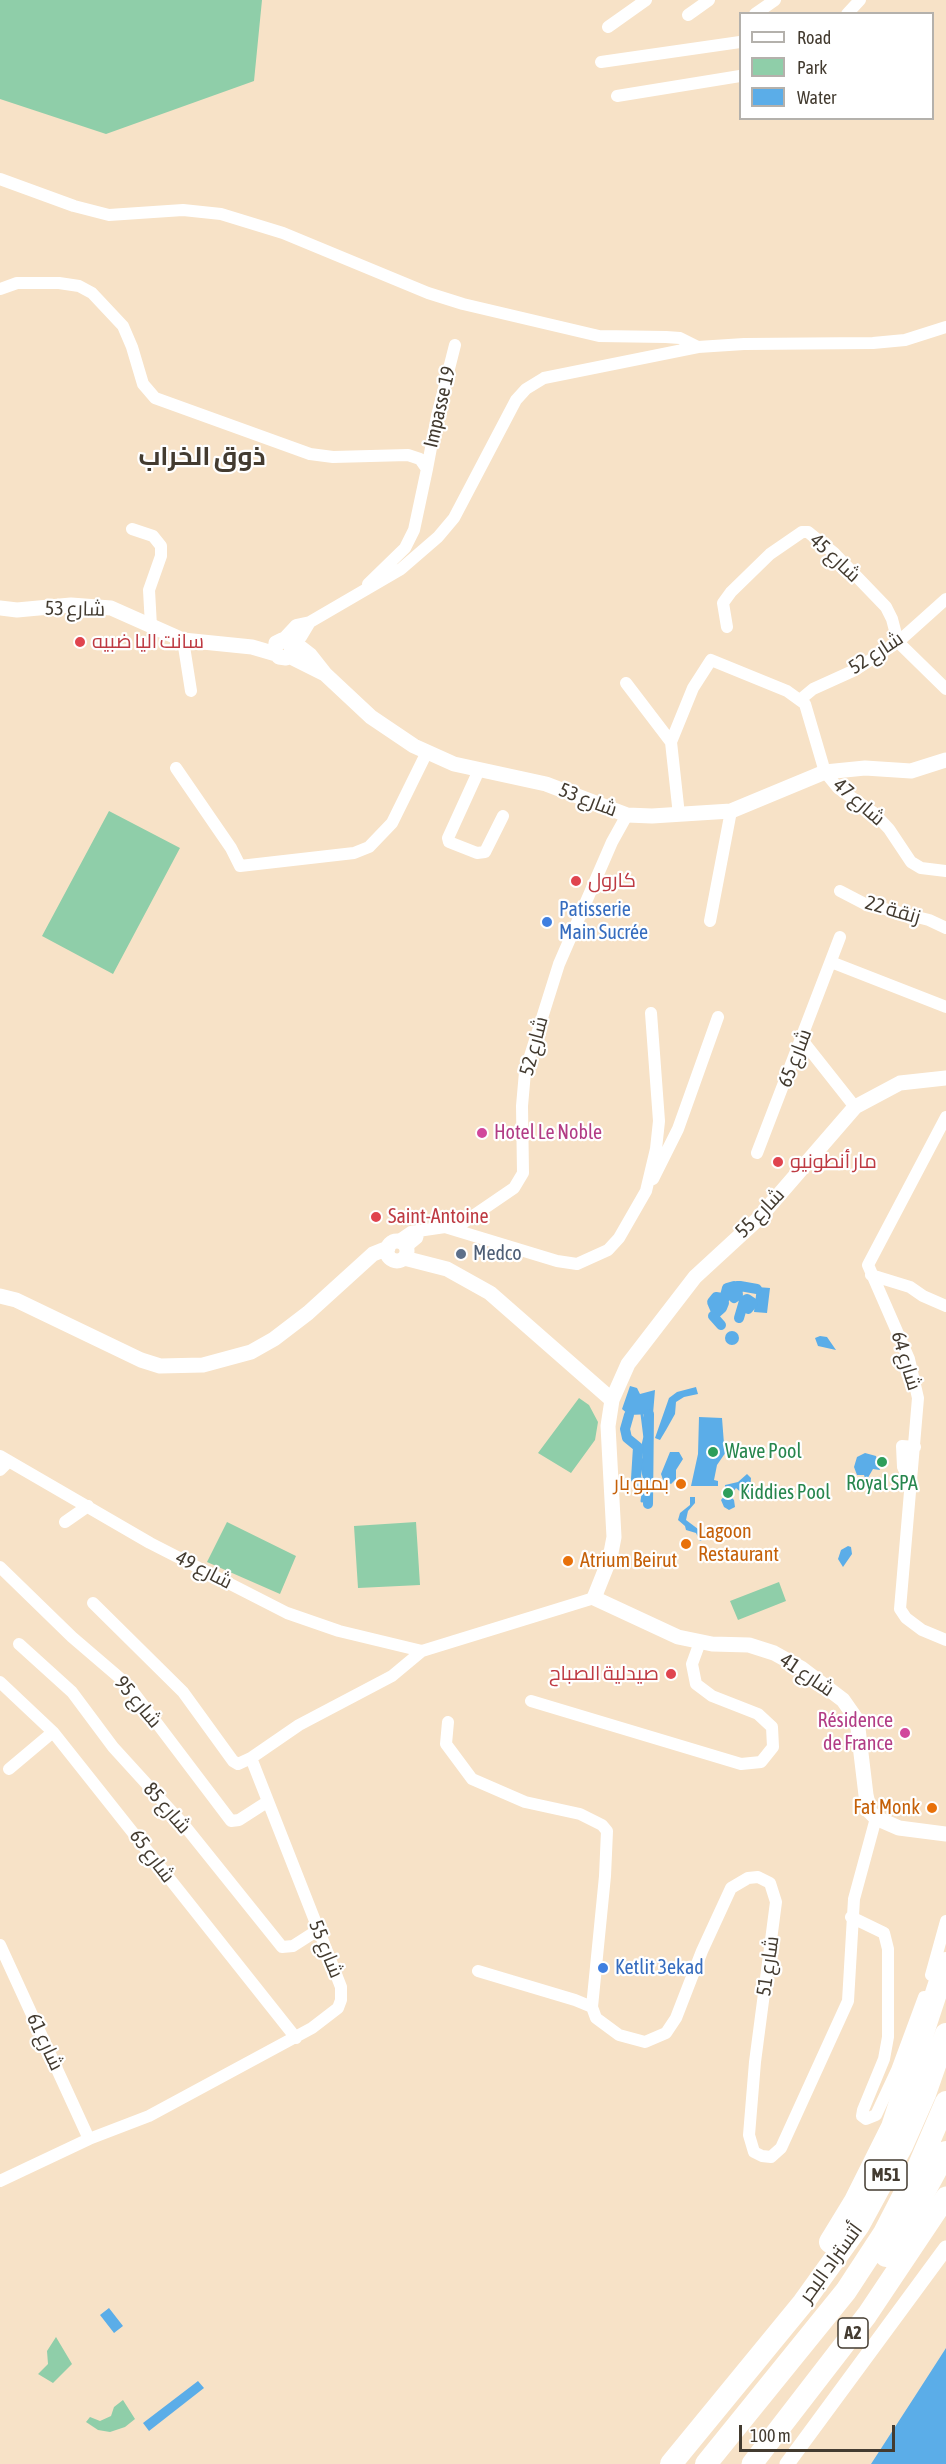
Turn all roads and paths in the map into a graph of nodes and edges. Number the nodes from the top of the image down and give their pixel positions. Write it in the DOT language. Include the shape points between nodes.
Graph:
graph roads {
  1 [pos="646,0"];
  2 [pos="710,0"];
  3 [pos="775,0"];
  4 [pos="860,0"];
  5 [pos="758,12"];
  6 [pos="849,12"];
  7 [pos="688,15"];
  8 [pos="608,27"];
  9 [pos="739,42"];
  10 [pos="601,62"];
  11 [pos="739,75"];
  12 [pos="617,96"];
  13 [pos="0,179"];
  14 [pos="0,289"];
  15 [pos="946,327"];
  16 [pos="455,345"];
  17 [pos="698,347"];
  18 [pos="427,468"];
  19 [pos="132,529"];
  20 [pos="364,590"];
  21 [pos="946,599"];
  22 [pos="0,608"];
  23 [pos="310,622"];
  24 [pos="151,626"];
  25 [pos="727,627"];
  26 [pos="183,640"];
  27 [pos="898,642"];
  28 [pos="287,646"];
  29 [pos="324,674"];
  30 [pos="626,683"];
  31 [pos="946,689"];
  32 [pos="191,691"];
  33 [pos="801,699"];
  34 [pos="671,742"];
  35 [pos="427,752"];
  36 [pos="946,760"];
  37 [pos="176,768"];
  38 [pos="479,770"];
  39 [pos="825,772"];
  40 [pos="732,811"];
  41 [pos="620,813"];
  42 [pos="679,815"];
  43 [pos="503,816"];
  44 [pos="946,871"];
  45 [pos="840,891"];
  46 [pos="710,921"];
  47 [pos="946,928"];
  48 [pos="840,937"];
  49 [pos="831,962"];
  50 [pos="946,1007"];
  51 [pos="651,1013"];
  52 [pos="718,1017"];
  53 [pos="802,1040"];
  54 [pos="946,1078"];
  55 [pos="855,1107"];
  56 [pos="946,1117"];
  57 [pos="758,1153"];
  58 [pos="646,1191"];
  59 [pos="454,1228"];
  60 [pos="399,1250"];
  61 [pos="871,1275"];
  62 [pos="0,1296"];
  63 [pos="946,1306"];
  64 [pos="612,1400"];
  65 [pos="3,1462"];
  66 [pos="88,1506"];
  67 [pos="65,1522"];
  68 [pos="0,1567"];
  69 [pos="594,1598"];
  70 [pos="93,1603"];
  71 [pos="946,1640"];
  72 [pos="700,1642"];
  73 [pos="19,1644"];
  74 [pos="422,1651"];
  75 [pos="0,1682"];
  76 [pos="531,1701"];
  77 [pos="448,1722"];
  78 [pos="53,1732"];
  79 [pos="251,1758"];
  80 [pos="9,1769"];
  81 [pos="267,1802"];
  82 [pos="876,1818"];
  83 [pos="942,1836"];
  84 [pos="851,1917"];
  85 [pos="946,1921"];
  86 [pos="318,1930"];
  87 [pos="0,1945"];
  88 [pos="946,1963"];
  89 [pos="478,1971"];
  90 [pos="591,2007"];
  91 [pos="946,2034"];
  92 [pos="296,2038"];
  93 [pos="946,2102"];
  94 [pos="89,2139"];
  95 [pos="946,2152"];
  96 [pos="0,2181"];
  97 [pos="946,2197"];
  98 [pos="946,2248"];
  99 [pos="846,2291"];
  100 [pos="803,2303"];
  101 [pos="671,2464"];
  102 [pos="706,2464"];
  103 [pos="752,2464"];
  104 [pos="787,2464"];
  1 -- 8 [label="street"];
  2 -- 7 [label="street"];
  3 -- 5 [label="street"];
  4 -- 6 [label="street"];
  9 -- 10 [label="street"];
  11 -- 12 [label="street"];
  13 -- 17 [label="street" via="109,215 183,210 232,216 464,304 599,336 681,338"];
  14 -- 18 [label="street" via="17,283 59,283 92,293 123,326 143,384 155,398 310,454 408,455 420,459"];
  15 -- 17 [label="street" via="906,340 873,343"];
  16 -- 18 [label="street, Impasse 19"];
  17 -- 20 [label="street" via="556,374 526,389 501,424 454,518 420,555"];
  18 -- 20 [label="street, Impasse 19" via="411,537"];
  19 -- 24 [label="street" via="153,536 161,546 149,590"];
  20 -- 23 [label="street"];
  21 -- 27 [label="street, شارع 52"];
  22 -- 24 [label="street, شارع 53" via="94,606 119,611"];
  23 -- 28 [label="street"];
  23 -- 28 [label="street" via="296,625"];
  24 -- 26 [label="street, شارع 53"];
  25 -- 27 [label="street, شارع 45" via="723,603 731,592 770,554 802,532 808,532 886,607"];
  26 -- 28 [label="street, شارع 53" via="252,647"];
  26 -- 32 [label="street"];
  27 -- 31 [label="street, شارع 45"];
  27 -- 33 [label="street, شارع 52"];
  28 -- 29 [label="street, شارع 53"];
  28 -- 29 [label="street, شارع 53" via="310,655"];
  29 -- 35 [label="street, شارع 53" via="390,731"];
  30 -- 34 [label="street"];
  33 -- 34 [label="street" via="711,660 693,688"];
  33 -- 39 [label="street"];
  34 -- 42 [label="street"];
  35 -- 37 [label="street" via="392,823 369,847 354,853 240,866"];
  35 -- 38 [label="street, شارع 53"];
  36 -- 39 [label="street, شارع 53" via="911,771 865,768"];
  38 -- 41 [label="street, شارع 53" via="546,784"];
  38 -- 43 [label="street" via="449,842 477,853 485,852"];
  39 -- 40 [label="street, شارع 53"];
  39 -- 44 [label="street, شارع 47" via="838,788 874,813 911,862 921,868"];
  40 -- 42 [label="street, شارع 53"];
  40 -- 46 [label="street"];
  41 -- 42 [label="street, شارع 53"];
  41 -- 59 [label="street, شارع 52" via="612,842 559,964 525,1072 523,1173 514,1188"];
  45 -- 47 [label="street, زنقة 22" via="865,904"];
  48 -- 49 [label="street, شارع 65"];
  49 -- 50 [label="street"];
  49 -- 53 [label="street, شارع 65"];
  51 -- 58 [label="street" via="659,1130"];
  52 -- 58 [label="street" via="678,1129"];
  53 -- 55 [label="street"];
  53 -- 57 [label="street, شارع 65"];
  54 -- 55 [label="street, شارع 55" via="900,1083"];
  55 -- 64 [label="street, شارع 55" via="758,1219 683,1292 628,1364"];
  56 -- 61 [label="street" via="869,1259"];
  58 -- 59 [label="street" via="620,1238 608,1250 578,1264 556,1261"];
  59 -- 60 [label="street" via="419,1231 417,1238"];
  60 -- 62 [label="street" via="380,1250 274,1339 251,1352 203,1365 160,1366 141,1360"];
  60 -- 64 [label="street" via="425,1257 431,1264 490,1293"];
  61 -- 63 [label="street" via="910,1287"];
  61 -- 71 [label="street, شارع 64" via="900,1334 915,1382 918,1414 900,1609 922,1630"];
  64 -- 69 [label="street, شارع 55" via="608,1426 614,1537"];
  65 -- 66 [label="street, شارع 49"];
  66 -- 67 [label="street"];
  66 -- 74 [label="street, شارع 49" via="287,1613 339,1631"];
  68 -- 81 [label="street, شارع 95" via="128,1685 231,1821"];
  69 -- 72 [label="street, شارع 41" via="666,1633"];
  69 -- 74 [label="street"];
  70 -- 79 [label="street" via="183,1692 233,1761 238,1764"];
  72 -- 76 [label="street" via="692,1664 696,1684 712,1696 758,1714 772,1727 773,1747 761,1762 741,1764"];
  72 -- 82 [label="street, شارع 41" via="737,1643 774,1653 843,1700 861,1731 868,1808"];
  73 -- 86 [label="street, شارع 85" via="72,1692 113,1747 183,1825 280,1945 293,1946"];
  74 -- 79 [label="street" via="392,1676 299,1725"];
  75 -- 78 [label="street, شارع 65"];
  77 -- 90 [label="street" via="446,1744 472,1779 525,1802 579,1814 598,1822 607,1832"];
  78 -- 80 [label="street"];
  78 -- 92 [label="street, شارع 65"];
  79 -- 81 [label="street, شارع 55"];
  81 -- 86 [label="street, شارع 55"];
  82 -- 83 [label="street" via="899,1828"];
  82 -- 84 [label="street, شارع 51"];
  84 -- 85 [label="street" via="884,1933 888,1949 888,2037 884,2059 863,2110 862,2116 869,2120 876,2115 897,2070"];
  84 -- 90 [label="street, شارع 51" via="848,2001 781,2148 771,2157 754,2152 749,2135 776,1902 770,1883 758,1877 748,1878 731,1888 676,2018 660,2037 645,2042 619,2035 596,2018"];
  86 -- 92 [label="street, شارع 55" via="341,1987 341,2000 334,2011"];
  87 -- 94 [label="street, شارع 61"];
  88 -- 100 [label="highway" via="884,2144 813,2270"];
  89 -- 90 [label="street"];
  91 -- 100 [label="highway, أتستراد البحر / M51" via="925,2094 875,2198"];
  92 -- 94 [label="street, شارع 55" via="149,2116"];
  93 -- 99 [label="highway, أتستراد البحر / M51" via="884,2233"];
  94 -- 96 [label="street, شارع 55"];
  95 -- 99 [label="highway" via="892,2248"];
  97 -- 103 [label="highway, A2" via="867,2315"];
  98 -- 104 [label="street"];
  99 -- 102 [label="highway, أتستراد البحر / M51"];
  100 -- 101 [label="highway, أتستراد البحر / M51"];
}
